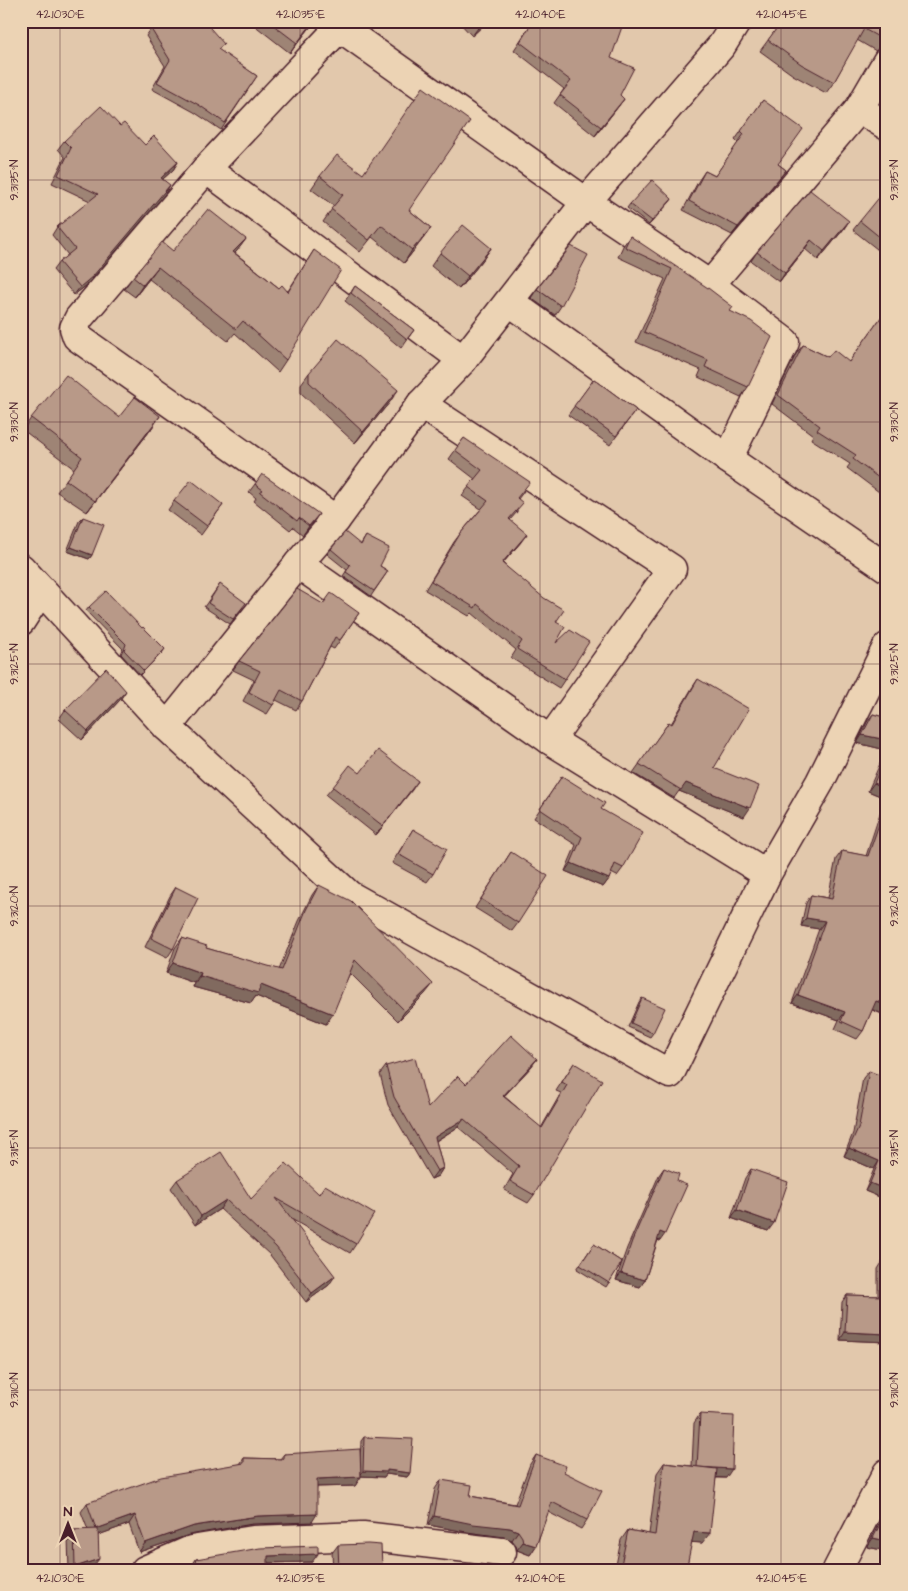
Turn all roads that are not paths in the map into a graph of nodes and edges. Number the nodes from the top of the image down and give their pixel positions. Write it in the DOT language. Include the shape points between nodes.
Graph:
graph roads {
  1 [pos="737,21"];
  2 [pos="335,25"];
  3 [pos="887,61"];
  4 [pos="860,109"];
  5 [pos="887,126"];
  6 [pos="206,169"];
  7 [pos="586,202"];
  8 [pos="710,285"];
  9 [pos="510,302"];
  10 [pos="463,360"];
  11 [pos="421,404"];
  12 [pos="728,459"];
  13 [pos="336,520"];
  14 [pos="298,564"];
  15 [pos="21,568"];
  16 [pos="887,568"];
  17 [pos="41,590"];
  18 [pos="21,621"];
  19 [pos="887,647"];
  20 [pos="167,727"];
  21 [pos="550,740"];
  22 [pos="767,874"];
  23 [pos="887,1473"];
  24 [pos="502,1552"];
  25 [pos="145,1570"];
  26 [pos="837,1570"];
  1 -- 7 [label="street" via="722,45"];
  2 -- 6 [label="street"];
  2 -- 7 [label="street"];
  3 -- 4 [label="street"];
  4 -- 5 [label="street"];
  4 -- 8 [label="street"];
  6 -- 10 [label="street"];
  6 -- 13 [label="street" via="79,318 74,328 78,337"];
  7 -- 8 [label="street"];
  7 -- 9 [label="street"];
  8 -- 12 [label="street" via="784,342"];
  9 -- 10 [label="street"];
  9 -- 12 [label="street"];
  10 -- 11 [label="street"];
  11 -- 13 [label="street"];
  11 -- 21 [label="street" via="672,569"];
  12 -- 16 [label="street"];
  13 -- 14 [label="street"];
  14 -- 20 [label="street"];
  14 -- 21 [label="street"];
  15 -- 17 [label="street"];
  17 -- 18 [label="street"];
  17 -- 20 [label="street"];
  19 -- 22 [label="street" via="820,782"];
  20 -- 22 [label="street" via="349,895 670,1074"];
  21 -- 22 [label="street"];
  23 -- 26 [label="street"];
  24 -- 25 [label="street" via="363,1536 253,1540 191,1550"];
}
